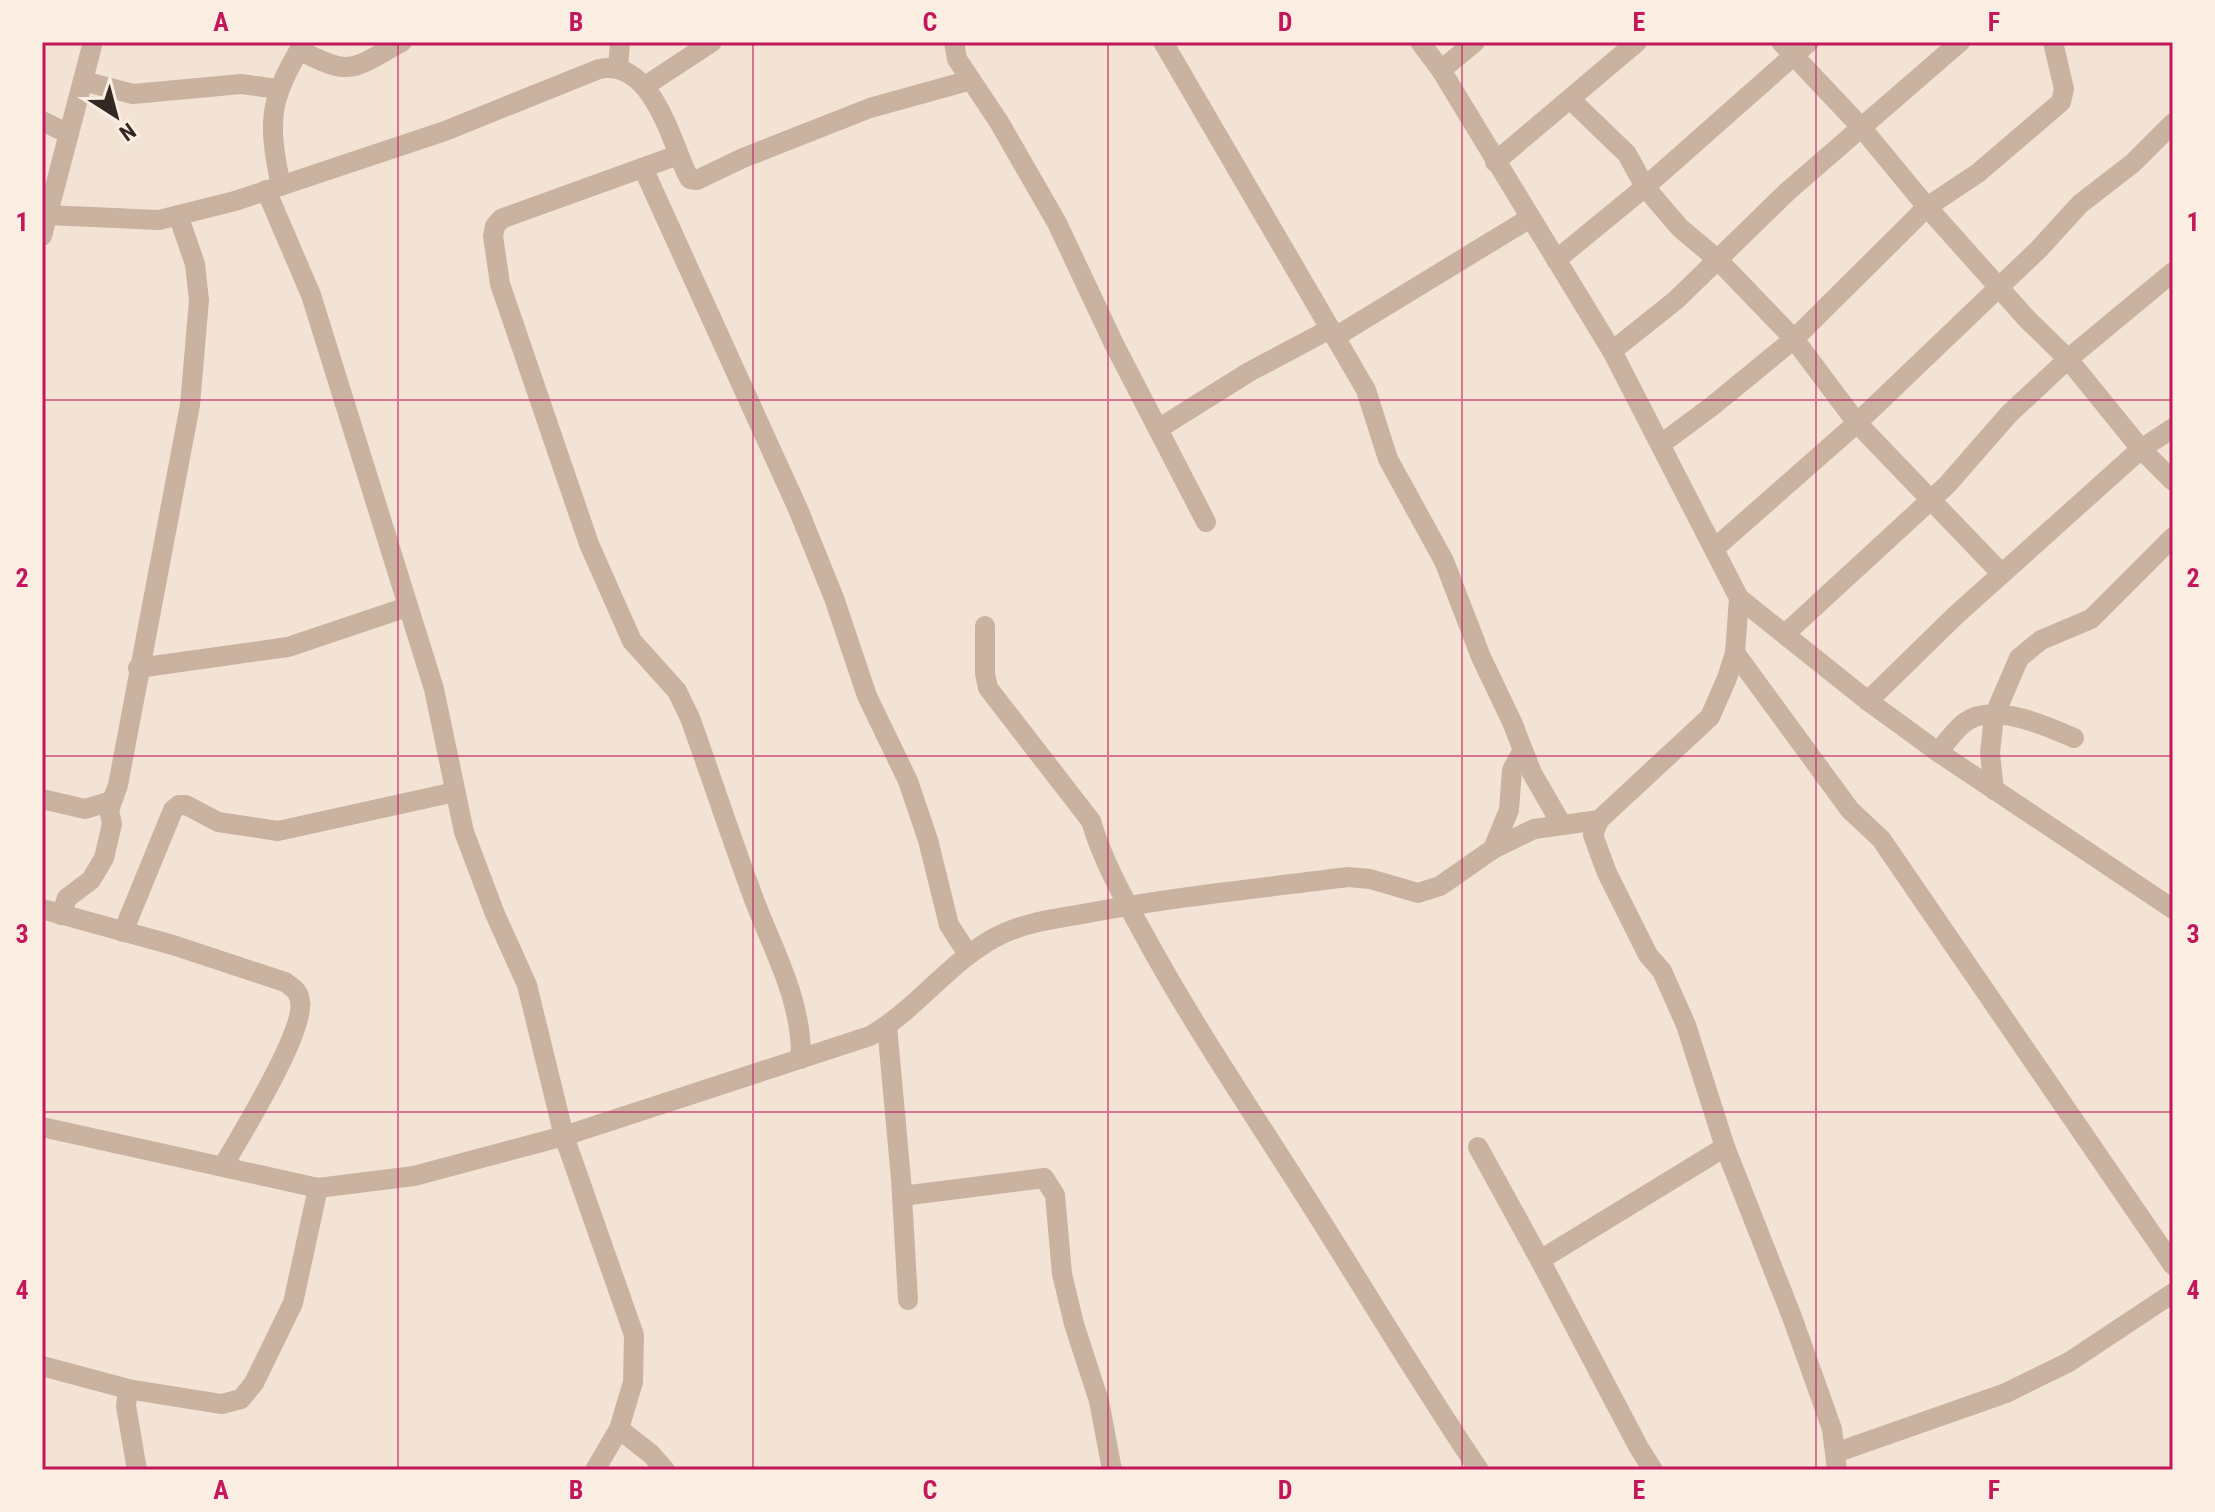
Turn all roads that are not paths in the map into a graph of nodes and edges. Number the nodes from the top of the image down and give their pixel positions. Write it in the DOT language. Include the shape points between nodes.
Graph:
graph roads {
  1 [pos="93,42"];
  2 [pos="402,42"];
  3 [pos="620,42"];
  4 [pos="712,42"];
  5 [pos="954,42"];
  6 [pos="1163,42"];
  7 [pos="1420,42"];
  8 [pos="1475,42"];
  9 [pos="1637,42"];
  10 [pos="1809,42"];
  11 [pos="1960,42"];
  12 [pos="2053,42"];
  13 [pos="301,46"];
  14 [pos="1788,49"];
  15 [pos="618,68"];
  16 [pos="1441,70"];
  17 [pos="971,80"];
  18 [pos="83,81"];
  19 [pos="645,86"];
  20 [pos="278,89"];
  21 [pos="1571,100"];
  22 [pos="42,121"];
  23 [pos="2173,123"];
  24 [pos="1861,127"];
  25 [pos="69,134"];
  26 [pos="678,155"];
  27 [pos="1495,162"];
  28 [pos="643,168"];
  29 [pos="1645,187"];
  30 [pos="274,188"];
  31 [pos="1927,207"];
  32 [pos="47,215"];
  33 [pos="178,215"];
  34 [pos="1530,218"];
  35 [pos="42,236"];
  36 [pos="1717,259"];
  37 [pos="1556,260"];
  38 [pos="2173,272"];
  39 [pos="1999,286"];
  40 [pos="1332,333"];
  41 [pos="1794,339"];
  42 [pos="1612,351"];
  43 [pos="2068,359"];
  44 [pos="1857,423"];
  45 [pos="2173,428"];
  46 [pos="1158,429"];
  47 [pos="1661,444"];
  48 [pos="2141,449"];
  49 [pos="2173,481"];
  50 [pos="1930,498"];
  51 [pos="1206,522"];
  52 [pos="2173,537"];
  53 [pos="1715,548"];
  54 [pos="2002,574"];
  55 [pos="1739,598"];
  56 [pos="407,607"];
  57 [pos="985,626"];
  58 [pos="1785,634"];
  59 [pos="1735,653"];
  60 [pos="138,668"];
  61 [pos="1868,701"];
  62 [pos="1994,716"];
  63 [pos="2074,738"];
  64 [pos="1523,750"];
  65 [pos="1938,752"];
  66 [pos="1994,790"];
  67 [pos="455,792"];
  68 [pos="42,799"];
  69 [pos="111,801"];
  70 [pos="1599,820"];
  71 [pos="1562,825"];
  72 [pos="1493,849"];
  73 [pos="1128,905"];
  74 [pos="2173,909"];
  75 [pos="52,912"];
  76 [pos="123,932"];
  77 [pos="968,954"];
  78 [pos="887,1026"];
  79 [pos="801,1059"];
  80 [pos="42,1127"];
  81 [pos="564,1136"];
  82 [pos="1478,1147"];
  83 [pos="1725,1147"];
  84 [pos="223,1166"];
  85 [pos="318,1188"];
  86 [pos="902,1196"];
  87 [pos="1540,1260"];
  88 [pos="2173,1265"];
  89 [pos="2173,1293"];
  90 [pos="908,1300"];
  91 [pos="42,1366"];
  92 [pos="128,1389"];
  93 [pos="619,1429"];
  94 [pos="1836,1462"];
  95 [pos="137,1470"];
  96 [pos="595,1470"];
  97 [pos="665,1470"];
  98 [pos="1112,1470"];
  99 [pos="1479,1470"];
  100 [pos="1653,1470"];
  1 -- 18 [label="street"];
  2 -- 13 [label="street" via="344,69"];
  3 -- 15 [label="street"];
  4 -- 19 [label="street"];
  5 -- 17 [label="street" via="957,59"];
  6 -- 40 [label="street"];
  7 -- 16 [label="street"];
  8 -- 16 [label="street"];
  9 -- 21 [label="street"];
  10 -- 14 [label="street"];
  11 -- 24 [label="street"];
  12 -- 31 [label="street" via="2064,89 2061,102 1978,173"];
  13 -- 20 [label="street"];
  14 -- 24 [label="street"];
  14 -- 29 [label="street"];
  15 -- 19 [label="street"];
  15 -- 30 [label="street" via="599,69 445,131"];
  16 -- 27 [label="street"];
  17 -- 26 [label="street" via="870,108 697,180 690,179"];
  17 -- 46 [label="street" via="1057,223"];
  18 -- 20 [label="street" via="133,94 241,84"];
  18 -- 25 [label="street"];
  19 -- 26 [label="street"];
  20 -- 30 [label="street"];
  21 -- 27 [label="street"];
  21 -- 29 [label="street" via="1627,154"];
  22 -- 25 [label="street"];
  23 -- 39 [label="street" via="2080,204"];
  24 -- 31 [label="street"];
  24 -- 36 [label="street"];
  25 -- 32 [label="street"];
  26 -- 28 [label="street"];
  27 -- 34 [label="street"];
  28 -- 77 [label="street" via="798,509 867,696 908,781 949,925"];
  28 -- 79 [label="street" via="501,219 493,236 500,284 589,544 632,641 677,691 690,718 788,981 799,1018"];
  29 -- 36 [label="street" via="1680,228"];
  29 -- 37 [label="street"];
  30 -- 33 [label="street"];
  30 -- 56 [label="street"];
  31 -- 39 [label="street"];
  31 -- 41 [label="street"];
  32 -- 33 [label="street" via="159,220"];
  32 -- 35 [label="street"];
  33 -- 60 [label="street" via="195,264 197,330 190,405"];
  34 -- 37 [label="street"];
  34 -- 40 [label="street"];
  36 -- 41 [label="street"];
  36 -- 42 [label="street"];
  37 -- 42 [label="street"];
  38 -- 43 [label="street"];
  39 -- 43 [label="street"];
  39 -- 44 [label="street"];
  40 -- 46 [label="street" via="1249,372"];
  40 -- 64 [label="street" via="1366,390 1388,459 1444,561"];
  41 -- 44 [label="street"];
  41 -- 47 [label="street"];
  42 -- 47 [label="street"];
  43 -- 48 [label="street"];
  43 -- 50 [label="street"];
  44 -- 50 [label="street"];
  44 -- 53 [label="street"];
  45 -- 48 [label="street"];
  46 -- 51 [label="street"];
  47 -- 53 [label="street"];
  48 -- 49 [label="street"];
  48 -- 54 [label="street"];
  50 -- 54 [label="street"];
  50 -- 58 [label="street"];
  52 -- 62 [label="street" via="2091,619 2041,640 2019,658"];
  53 -- 55 [label="street"];
  54 -- 61 [label="street"];
  55 -- 58 [label="street"];
  55 -- 59 [label="street"];
  56 -- 60 [label="street" via="288,647"];
  56 -- 67 [label="street" via="434,689"];
  57 -- 73 [label="street" via="988,688 1091,821"];
  58 -- 61 [label="street"];
  59 -- 70 [label="street" via="1710,717"];
  59 -- 88 [label="street" via="1850,810 1881,839"];
  60 -- 69 [label="street"];
  61 -- 65 [label="street"];
  62 -- 63 [label="street" via="2030,719"];
  62 -- 65 [label="street" via="1965,722"];
  62 -- 66 [label="street"];
  64 -- 71 [label="street"];
  64 -- 72 [label="street" via="1512,770 1509,810"];
  65 -- 66 [label="street"];
  66 -- 74 [label="street"];
  67 -- 76 [label="street" via="278,831 218,822 179,805"];
  67 -- 81 [label="street" via="469,846 527,985"];
  68 -- 69 [label="street" via="85,809"];
  69 -- 75 [label="street" via="104,858 91,880"];
  70 -- 71 [label="street"];
  70 -- 83 [label="street" via="1593,835 1607,873 1648,955 1671,988"];
  71 -- 72 [label="street" via="1534,829"];
  72 -- 73 [label="street" via="1440,886 1418,893 1348,877"];
  73 -- 77 [label="street" via="1024,925"];
  73 -- 99 [label="street" via="1179,1000"];
  75 -- 76 [label="street"];
  76 -- 84 [label="street" via="285,982 300,998 284,1059"];
  77 -- 78 [label="street"];
  78 -- 79 [label="street"];
  78 -- 86 [label="street"];
  79 -- 81 [label="street"];
  80 -- 84 [label="street"];
  81 -- 85 [label="street" via="414,1176"];
  81 -- 93 [label="street" via="634,1335 633,1382"];
  82 -- 87 [label="street"];
  83 -- 87 [label="street"];
  83 -- 94 [label="street" via="1832,1429"];
  84 -- 85 [label="street"];
  85 -- 92 [label="street" via="293,1303 241,1399 222,1404"];
  86 -- 90 [label="street"];
  86 -- 98 [label="street" via="1044,1178 1051,1186 1062,1274 1099,1401"];
  87 -- 100 [label="street"];
  89 -- 94 [label="street" via="2069,1362"];
  91 -- 92 [label="street"];
  92 -- 95 [label="street"];
  93 -- 96 [label="street"];
  93 -- 97 [label="street"];
}
